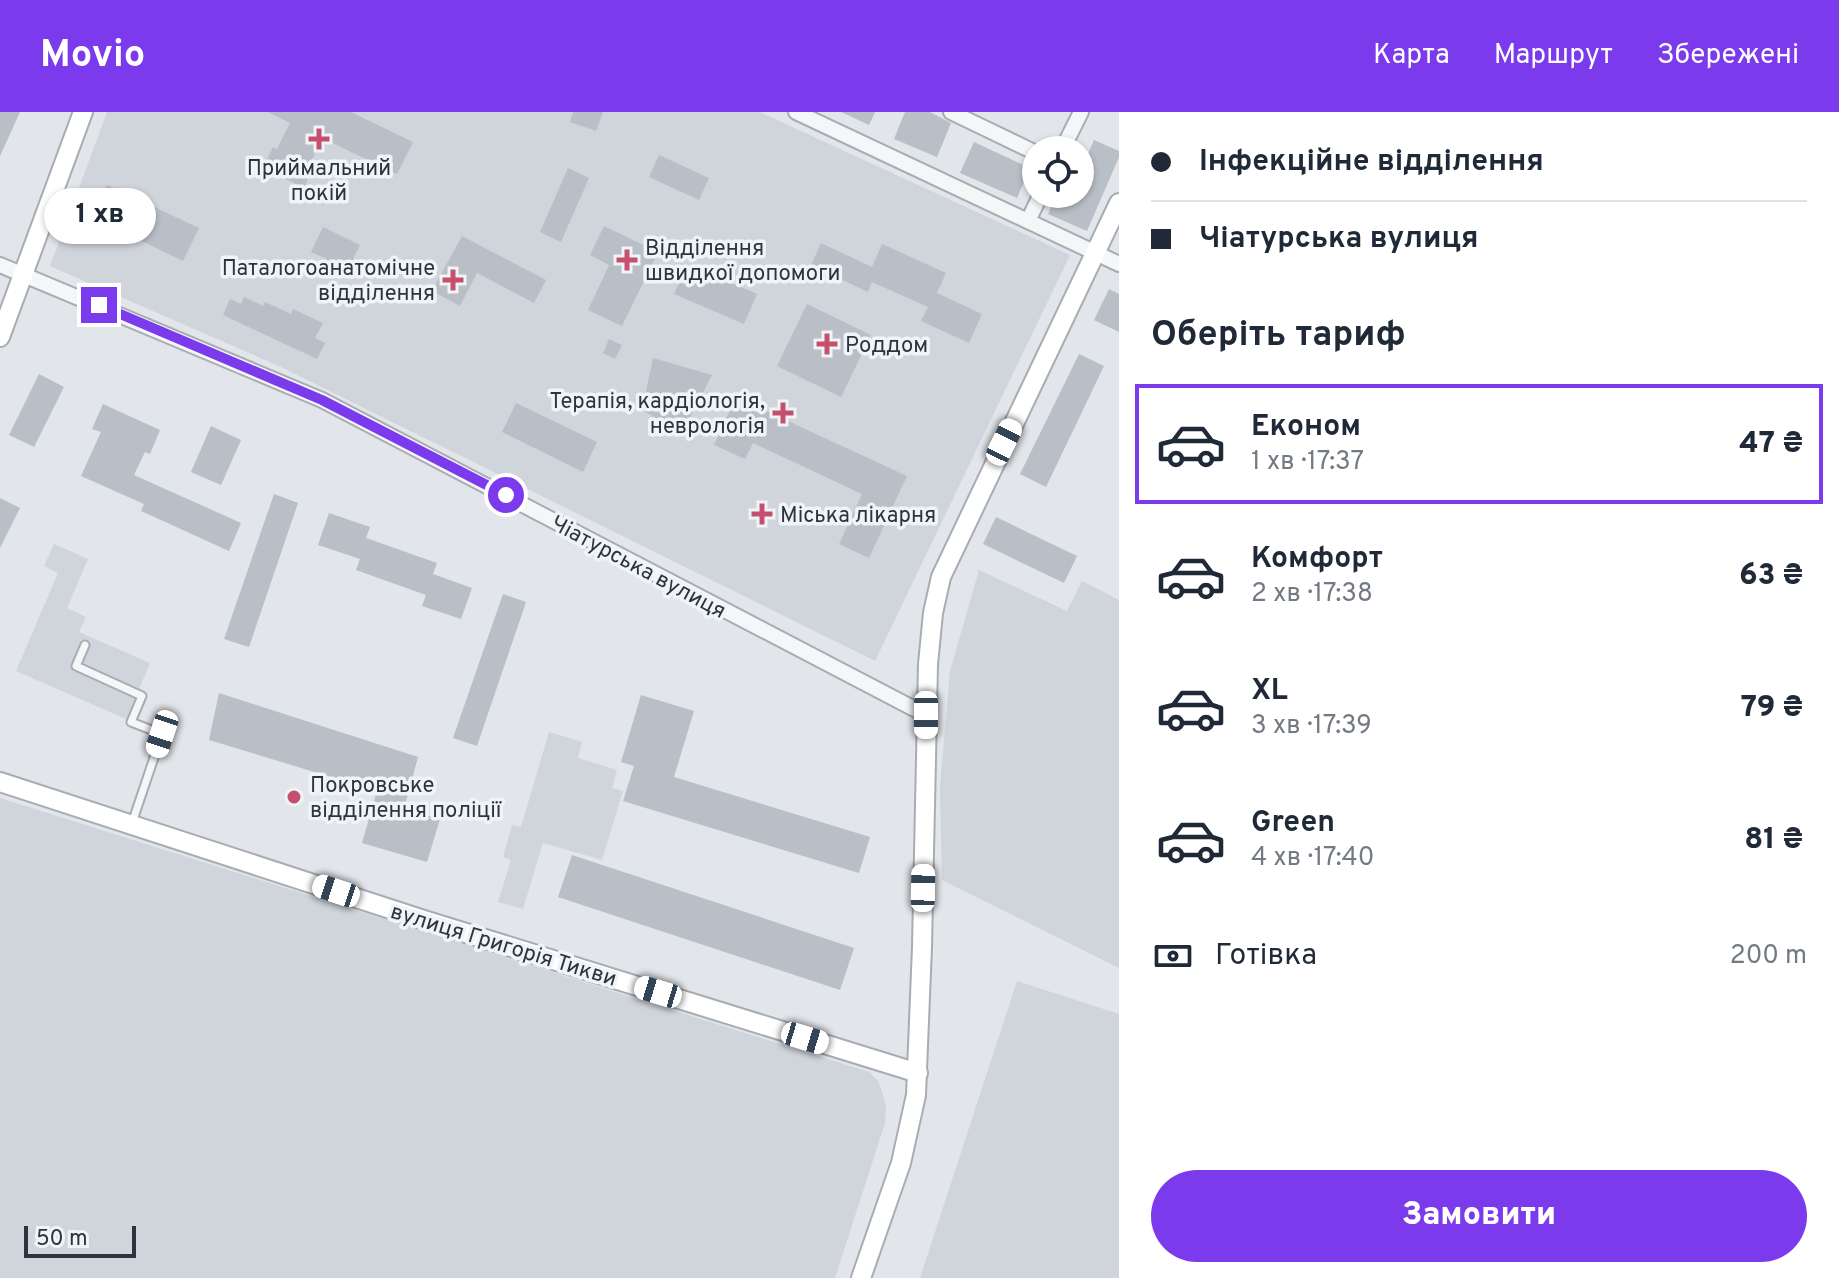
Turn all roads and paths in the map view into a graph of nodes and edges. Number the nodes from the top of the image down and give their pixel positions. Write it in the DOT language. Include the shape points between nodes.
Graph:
graph roads {
  1 [pos="83,112"];
  2 [pos="796,112"];
  3 [pos="951,112"];
  4 [pos="1081,112"];
  5 [pos="1069,136"];
  6 [pos="1022,146"];
  7 [pos="1119,203"];
  8 [pos="1034,208"];
  9 [pos="1028,221"];
  10 [pos="1095,252"];
  11 [pos="1119,264"];
  12 [pos="0,265"];
  13 [pos="24,274"];
  14 [pos="0,337"];
  15 [pos="85,645"];
  16 [pos="926,715"];
  17 [pos="0,782"];
  18 [pos="132,825"];
  19 [pos="918,1073"];
  20 [pos="861,1278"];
  1 -- 13 [label="street"];
  2 -- 9 [label="street"];
  3 -- 6 [label="street"];
  4 -- 5 [label="street"];
  7 -- 10 [label="street"];
  8 -- 9 [label="street"];
  9 -- 10 [label="street"];
  10 -- 11 [label="street"];
  10 -- 16 [label="street" via="941,577 933,613"];
  12 -- 13 [label="street, Чіатурська вулиця"];
  13 -- 14 [label="street"];
  13 -- 16 [label="street, Чіатурська вулиця" via="322,400"];
  15 -- 18 [label="lane" via="76,666 142,696 131,722 162,734"];
  16 -- 19 [label="street"];
  17 -- 18 [label="street, вулиця Григорія Тикви"];
  18 -- 19 [label="street, вулиця Григорія Тикви"];
  19 -- 20 [label="street" via="901,1163"];
}
